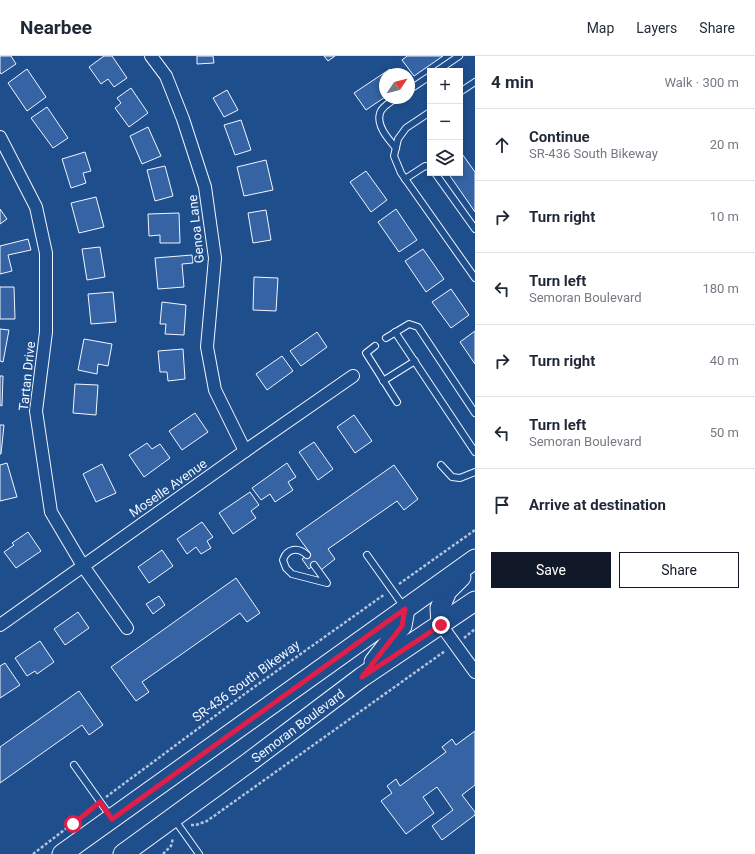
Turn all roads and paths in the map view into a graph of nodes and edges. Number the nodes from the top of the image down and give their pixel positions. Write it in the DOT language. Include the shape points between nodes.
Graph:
graph roads {
  1 [pos="151,56"];
  2 [pos="459,56"];
  3 [pos="441,68"];
  4 [pos="427,78"];
  5 [pos="475,82"];
  6 [pos="415,86"];
  7 [pos="463,90"];
  8 [pos="388,104"];
  9 [pos="427,114"];
  10 [pos="1,140"];
  11 [pos="396,148"];
  12 [pos="427,166"];
  13 [pos="437,176"];
  14 [pos="405,179"];
  15 [pos="475,229"];
  16 [pos="475,278"];
  17 [pos="395,332"];
  18 [pos="386,338"];
  19 [pos="375,346"];
  20 [pos="415,361"];
  21 [pos="354,376"];
  22 [pos="383,382"];
  23 [pos="397,402"];
  24 [pos="475,413"];
  25 [pos="245,450"];
  26 [pos="475,452"];
  27 [pos="441,465"];
  28 [pos="475,472"];
  29 [pos="475,530"];
  30 [pos="307,555"];
  31 [pos="366,555"];
  32 [pos="475,558"];
  33 [pos="475,564"];
  34 [pos="314,565"];
  35 [pos="83,566"];
  36 [pos="391,589"];
  37 [pos="475,600"];
  38 [pos="405,609"];
  39 [pos="0,625"];
  40 [pos="441,625"];
  41 [pos="127,628"];
  42 [pos="475,629"];
  43 [pos="455,644"];
  44 [pos="475,672"];
  45 [pos="362,677"];
  46 [pos="74,765"];
  47 [pos="100,802"];
  48 [pos="112,819"];
  49 [pos="177,824"];
  50 [pos="33,854"];
  51 [pos="62,854"];
  52 [pos="123,854"];
  53 [pos="163,854"];
  54 [pos="199,854"];
  1 -- 25 [label="street, Genoa Lane" via="166,76 205,187 215,258 207,347 215,390"];
  2 -- 3 [label="lane"];
  4 -- 6 [label="lane"];
  5 -- 7 [label="lane"];
  8 -- 11 [label="lane" via="380,113 380,123 386,137"];
  9 -- 11 [label="lane" via="406,128 398,139"];
  10 -- 35 [label="street, Tartan Drive" via="36,207 46,253 46,332 36,412 51,512"];
  11 -- 14 [label="lane" via="394,156"];
  12 -- 14 [label="lane"];
  13 -- 15 [label="lane"];
  14 -- 16 [label="lane"];
  17 -- 18 [label="lane"];
  17 -- 20 [label="lane"];
  17 -- 24 [label="lane" via="409,324 418,327"];
  19 -- 22 [label="lane" via="366,353"];
  20 -- 22 [label="lane"];
  20 -- 26 [label="lane"];
  21 -- 25 [label="street, Moselle Avenue"];
  22 -- 23 [label="lane"];
  25 -- 35 [label="street, Moselle Avenue"];
  27 -- 28 [label="lane" via="452,477 460,478"];
  29 -- 36 [label="path, SR-436 South Bikeway"];
  30 -- 34 [label="lane" via="299,550 290,550 283,560 286,568 292,574 327,584"];
  31 -- 36 [label="lane"];
  32 -- 38 [label="main road"];
  33 -- 40 [label="main road" via="447,591 440,608"];
  35 -- 39 [label="street, Moselle Avenue"];
  35 -- 41 [label="street, Tartan Drive"];
  36 -- 38 [label="lane"];
  36 -- 47 [label="path, SR-436 South Bikeway"];
  37 -- 40 [label="main road, Semoran Boulevard"];
  38 -- 45 [label="main road" via="402,626"];
  38 -- 48 [label="main road"];
  40 -- 43 [label="street"];
  40 -- 45 [label="main road, Semoran Boulevard"];
  42 -- 43 [label="path"];
  43 -- 44 [label="street"];
  43 -- 49 [label="path" via="207,821 196,825"];
  45 -- 49 [label="main road, Semoran Boulevard"];
  46 -- 47 [label="lane"];
  47 -- 48 [label="lane"];
  47 -- 50 [label="path, SR-436 South Bikeway"];
  48 -- 51 [label="main road"];
  49 -- 52 [label="main road, Semoran Boulevard"];
  49 -- 53 [label="path" via="171,846"];
  49 -- 54 [label="lane"];
}
